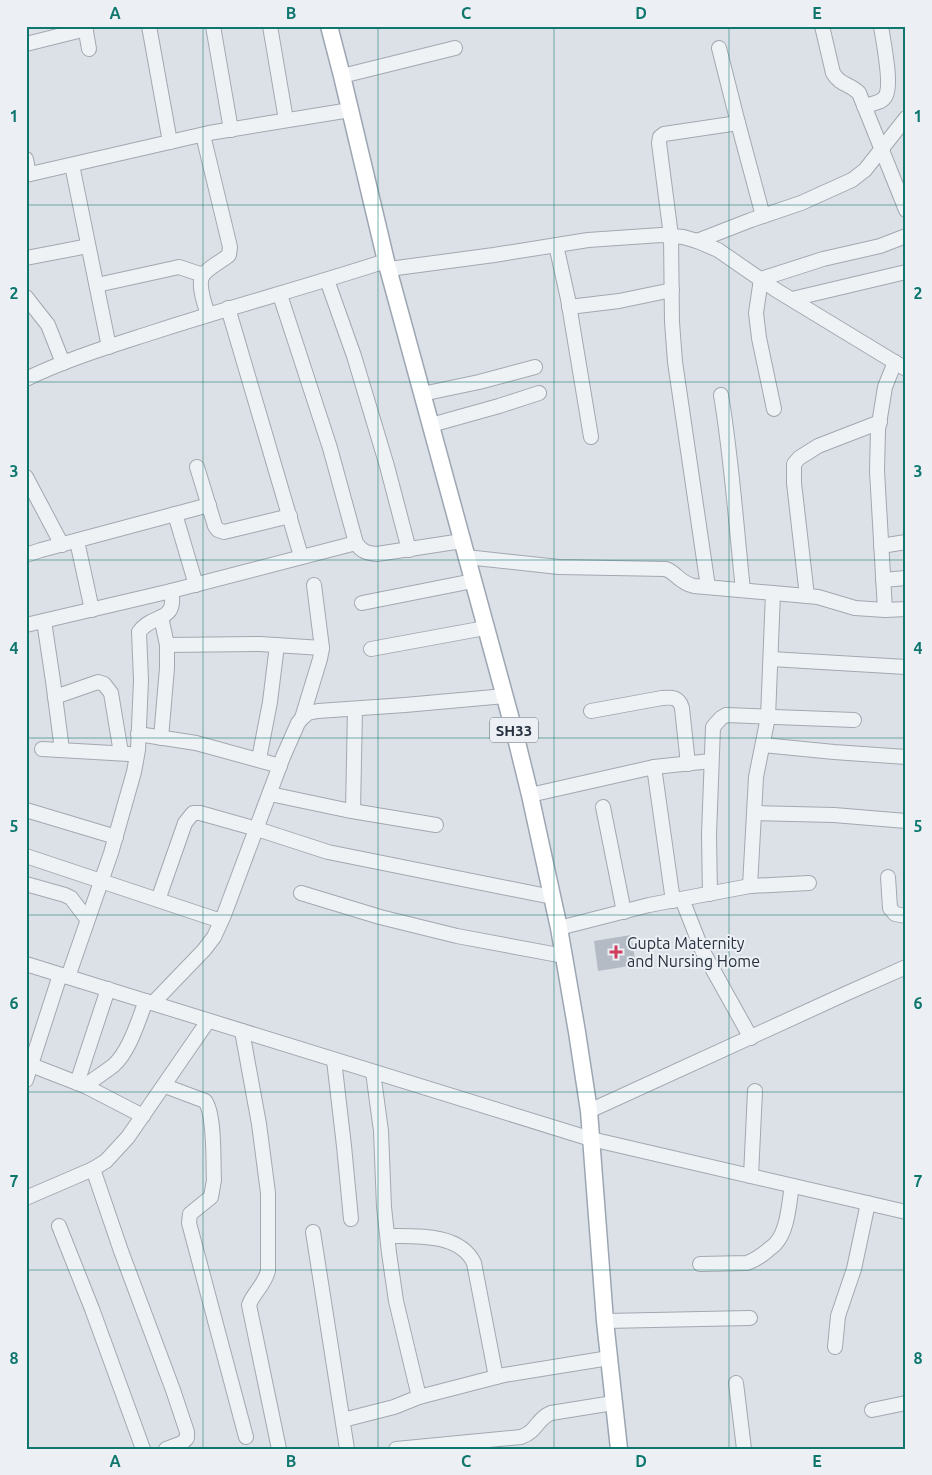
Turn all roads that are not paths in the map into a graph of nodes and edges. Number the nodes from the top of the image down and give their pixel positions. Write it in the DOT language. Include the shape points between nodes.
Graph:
graph roads {
  1 [pos="149,26"];
  2 [pos="213,26"];
  3 [pos="270,26"];
  4 [pos="329,26"];
  5 [pos="822,26"];
  6 [pos="881,26"];
  7 [pos="86,28"];
  8 [pos="26,44"];
  9 [pos="455,48"];
  10 [pos="719,48"];
  11 [pos="89,49"];
  12 [pos="342,76"];
  13 [pos="864,106"];
  14 [pos="350,110"];
  15 [pos="906,118"];
  16 [pos="286,120"];
  17 [pos="738,122"];
  18 [pos="231,130"];
  19 [pos="203,135"];
  20 [pos="170,142"];
  21 [pos="882,148"];
  22 [pos="26,159"];
  23 [pos="72,165"];
  24 [pos="28,175"];
  25 [pos="900,179"];
  26 [pos="906,210"];
  27 [pos="763,216"];
  28 [pos="671,236"];
  29 [pos="906,236"];
  30 [pos="697,241"];
  31 [pos="556,245"];
  32 [pos="88,246"];
  33 [pos="26,258"];
  34 [pos="387,265"];
  35 [pos="906,272"];
  36 [pos="203,275"];
  37 [pos="761,279"];
  38 [pos="327,280"];
  39 [pos="96,285"];
  40 [pos="672,290"];
  41 [pos="280,295"];
  42 [pos="26,297"];
  43 [pos="792,299"];
  44 [pos="569,307"];
  45 [pos="228,308"];
  46 [pos="208,315"];
  47 [pos="109,347"];
  48 [pos="63,363"];
  49 [pos="901,366"];
  50 [pos="535,367"];
  51 [pos="26,379"];
  52 [pos="539,393"];
  53 [pos="422,394"];
  54 [pos="721,395"];
  55 [pos="774,409"];
  56 [pos="880,422"];
  57 [pos="431,425"];
  58 [pos="592,437"];
  59 [pos="197,467"];
  60 [pos="26,477"];
  61 [pos="209,505"];
  62 [pos="176,514"];
  63 [pos="290,516"];
  64 [pos="77,541"];
  65 [pos="906,542"];
  66 [pos="356,543"];
  67 [pos="62,545"];
  68 [pos="881,546"];
  69 [pos="464,549"];
  70 [pos="409,550"];
  71 [pos="26,555"];
  72 [pos="302,556"];
  73 [pos="906,578"];
  74 [pos="883,580"];
  75 [pos="473,581"];
  76 [pos="196,585"];
  77 [pos="314,585"];
  78 [pos="708,587"];
  79 [pos="743,590"];
  80 [pos="172,591"];
  81 [pos="773,593"];
  82 [pos="807,596"];
  83 [pos="362,602"];
  84 [pos="92,610"];
  85 [pos="885,610"];
  86 [pos="906,610"];
  87 [pos="161,617"];
  88 [pos="44,621"];
  89 [pos="26,625"];
  90 [pos="485,628"];
  91 [pos="167,645"];
  92 [pos="277,645"];
  93 [pos="322,648"];
  94 [pos="371,649"];
  95 [pos="771,658"];
  96 [pos="906,667"];
  97 [pos="504,696"];
  98 [pos="55,697"];
  99 [pos="354,709"];
  100 [pos="592,710"];
  101 [pos="768,717"];
  102 [pos="302,718"];
  103 [pos="854,720"];
  104 [pos="138,734"];
  105 [pos="161,738"];
  106 [pos="763,745"];
  107 [pos="42,749"];
  108 [pos="62,750"];
  109 [pos="121,753"];
  110 [pos="137,754"];
  111 [pos="906,757"];
  112 [pos="259,759"];
  113 [pos="712,761"];
  114 [pos="688,764"];
  115 [pos="280,766"];
  116 [pos="654,768"];
  117 [pos="270,794"];
  118 [pos="530,795"];
  119 [pos="603,807"];
  120 [pos="26,810"];
  121 [pos="353,811"];
  122 [pos="754,814"];
  123 [pos="906,821"];
  124 [pos="436,825"];
  125 [pos="257,829"];
  126 [pos="116,837"];
  127 [pos="26,856"];
  128 [pos="888,877"];
  129 [pos="101,880"];
  130 [pos="809,883"];
  131 [pos="26,884"];
  132 [pos="750,886"];
  133 [pos="301,893"];
  134 [pos="710,894"];
  135 [pos="552,898"];
  136 [pos="158,900"];
  137 [pos="678,900"];
  138 [pos="624,912"];
  139 [pos="906,916"];
  140 [pos="87,919"];
  141 [pos="221,921"];
  142 [pos="559,928"];
  143 [pos="564,956"];
  144 [pos="26,964"];
  145 [pos="906,967"];
  146 [pos="64,976"];
  147 [pos="108,989"];
  148 [pos="149,1002"];
  149 [pos="208,1021"];
  150 [pos="242,1031"];
  151 [pos="751,1038"];
  152 [pos="334,1060"];
  153 [pos="31,1065"];
  154 [pos="373,1072"];
  155 [pos="26,1080"];
  156 [pos="81,1084"];
  157 [pos="165,1086"];
  158 [pos="755,1091"];
  159 [pos="589,1112"];
  160 [pos="143,1116"];
  161 [pos="591,1139"];
  162 [pos="93,1169"];
  163 [pos="751,1176"];
  164 [pos="792,1186"];
  165 [pos="28,1198"];
  166 [pos="868,1203"];
  167 [pos="906,1212"];
  168 [pos="351,1219"];
  169 [pos="59,1226"];
  170 [pos="313,1232"];
  171 [pos="388,1236"];
  172 [pos="700,1264"];
  173 [pos="750,1318"];
  174 [pos="605,1321"];
  175 [pos="836,1347"];
  176 [pos="609,1358"];
  177 [pos="496,1378"];
  178 [pos="736,1383"];
  179 [pos="419,1397"];
  180 [pos="613,1403"];
  181 [pos="906,1403"];
  182 [pos="872,1410"];
  183 [pos="343,1420"];
  184 [pos="246,1437"];
  185 [pos="419,1448"];
  186 [pos="142,1449"];
  187 [pos="166,1449"];
  188 [pos="279,1449"];
  189 [pos="347,1449"];
  190 [pos="396,1449"];
  191 [pos="619,1449"];
  192 [pos="744,1449"];
  1 -- 20 [label="street"];
  2 -- 18 [label="street"];
  3 -- 16 [label="street"];
  4 -- 12 [label="main road, SH33"];
  5 -- 13 [label="street" via="833,73 837,80 854,87"];
  6 -- 13 [label="street" via="888,92 878,102"];
  7 -- 8 [label="street"];
  7 -- 11 [label="street"];
  9 -- 12 [label="street"];
  10 -- 17 [label="street"];
  12 -- 14 [label="main road, SH33"];
  13 -- 21 [label="street"];
  14 -- 16 [label="street"];
  14 -- 34 [label="main road, SH33"];
  15 -- 21 [label="street"];
  16 -- 18 [label="street"];
  17 -- 27 [label="street"];
  17 -- 28 [label="street" via="660,137"];
  18 -- 19 [label="street"];
  19 -- 20 [label="street"];
  19 -- 36 [label="street" via="230,248 229,255"];
  20 -- 23 [label="street"];
  21 -- 25 [label="street"];
  21 -- 27 [label="street" via="865,170 852,180"];
  22 -- 24 [label="street"];
  23 -- 24 [label="street"];
  23 -- 32 [label="street"];
  25 -- 26 [label="street"];
  27 -- 30 [label="street"];
  28 -- 30 [label="street"];
  28 -- 31 [label="street"];
  28 -- 40 [label="street"];
  29 -- 37 [label="street"];
  30 -- 37 [label="street" via="718,250"];
  31 -- 34 [label="street" via="494,256"];
  31 -- 44 [label="street"];
  32 -- 33 [label="street"];
  32 -- 39 [label="street"];
  34 -- 38 [label="street"];
  34 -- 53 [label="main road, SH33"];
  35 -- 43 [label="street"];
  36 -- 39 [label="street" via="179,267"];
  36 -- 46 [label="street" via="200,282"];
  37 -- 43 [label="street"];
  37 -- 55 [label="street" via="756,312"];
  38 -- 41 [label="street"];
  38 -- 70 [label="street" via="387,466"];
  39 -- 47 [label="street"];
  40 -- 44 [label="street"];
  40 -- 78 [label="street" via="675,362"];
  41 -- 45 [label="street"];
  41 -- 66 [label="street" via="330,448"];
  42 -- 48 [label="street" via="48,325"];
  43 -- 49 [label="street"];
  44 -- 58 [label="street"];
  45 -- 46 [label="street"];
  45 -- 63 [label="street"];
  46 -- 47 [label="street"];
  47 -- 48 [label="street"];
  48 -- 51 [label="street"];
  49 -- 56 [label="street" via="885,386"];
  50 -- 53 [label="street"];
  52 -- 57 [label="street"];
  53 -- 57 [label="main road, SH33"];
  54 -- 79 [label="street" via="729,442"];
  56 -- 68 [label="street" via="877,471"];
  56 -- 82 [label="street" via="818,446 794,464"];
  57 -- 69 [label="main road, SH33"];
  59 -- 61 [label="street"];
  60 -- 67 [label="street"];
  61 -- 62 [label="street"];
  61 -- 63 [label="street" via="215,526 224,532"];
  62 -- 64 [label="street"];
  62 -- 76 [label="street"];
  63 -- 72 [label="street"];
  64 -- 67 [label="street"];
  64 -- 84 [label="street"];
  65 -- 68 [label="street"];
  66 -- 70 [label="street" via="368,554"];
  66 -- 72 [label="street"];
  67 -- 71 [label="street"];
  68 -- 74 [label="street"];
  69 -- 70 [label="street"];
  69 -- 75 [label="main road, SH33"];
  69 -- 78 [label="street" via="559,567 666,569 685,584"];
  72 -- 76 [label="street"];
  73 -- 74 [label="street"];
  74 -- 85 [label="street"];
  75 -- 83 [label="street"];
  75 -- 90 [label="main road, SH33"];
  76 -- 80 [label="street"];
  77 -- 93 [label="street"];
  78 -- 79 [label="street"];
  79 -- 81 [label="street"];
  80 -- 84 [label="street"];
  80 -- 87 [label="street" via="173,607"];
  81 -- 82 [label="street"];
  81 -- 95 [label="street"];
  82 -- 85 [label="street" via="855,608"];
  84 -- 88 [label="street"];
  85 -- 86 [label="street"];
  87 -- 91 [label="street"];
  87 -- 104 [label="street" via="139,632"];
  88 -- 89 [label="street"];
  88 -- 98 [label="street"];
  90 -- 94 [label="street"];
  90 -- 97 [label="main road, SH33"];
  91 -- 92 [label="street"];
  91 -- 105 [label="street"];
  92 -- 93 [label="street"];
  92 -- 112 [label="street"];
  93 -- 102 [label="street"];
  95 -- 96 [label="street"];
  95 -- 101 [label="street"];
  97 -- 99 [label="street"];
  97 -- 118 [label="main road, SH33"];
  98 -- 108 [label="street"];
  98 -- 109 [label="street" via="98,682 104,684 112,693"];
  99 -- 102 [label="street" via="318,712"];
  99 -- 121 [label="street"];
  100 -- 114 [label="street" via="676,698 682,708"];
  101 -- 103 [label="street"];
  101 -- 106 [label="street"];
  101 -- 113 [label="street" via="726,715 721,718 713,727"];
  102 -- 115 [label="street"];
  104 -- 105 [label="street"];
  104 -- 110 [label="street"];
  105 -- 112 [label="street"];
  106 -- 111 [label="street"];
  106 -- 122 [label="street" via="756,777"];
  107 -- 108 [label="street"];
  108 -- 109 [label="street"];
  109 -- 110 [label="street"];
  110 -- 126 [label="street"];
  112 -- 115 [label="street"];
  113 -- 114 [label="street"];
  113 -- 134 [label="street"];
  114 -- 116 [label="street"];
  115 -- 117 [label="street"];
  116 -- 118 [label="street"];
  116 -- 137 [label="street"];
  117 -- 121 [label="street"];
  117 -- 125 [label="street"];
  118 -- 135 [label="main road, SH33"];
  119 -- 138 [label="street"];
  120 -- 126 [label="street"];
  121 -- 124 [label="street"];
  122 -- 123 [label="street" via="834,815"];
  122 -- 132 [label="street"];
  125 -- 135 [label="street" via="328,852"];
  125 -- 136 [label="street" via="194,813 185,823"];
  125 -- 141 [label="street"];
  126 -- 129 [label="street"];
  127 -- 129 [label="street"];
  128 -- 139 [label="street" via="890,908 896,914"];
  129 -- 136 [label="street"];
  129 -- 140 [label="street"];
  130 -- 132 [label="street"];
  131 -- 140 [label="street" via="71,898"];
  132 -- 134 [label="street"];
  133 -- 143 [label="street" via="380,918"];
  134 -- 137 [label="street"];
  135 -- 142 [label="main road, SH33"];
  136 -- 141 [label="street"];
  137 -- 138 [label="street"];
  137 -- 151 [label="street"];
  138 -- 142 [label="street"];
  140 -- 146 [label="street"];
  141 -- 148 [label="street" via="204,950"];
  142 -- 143 [label="main road, SH33"];
  143 -- 159 [label="main road, SH33"];
  144 -- 146 [label="street"];
  145 -- 151 [label="street"];
  146 -- 147 [label="street"];
  146 -- 153 [label="street"];
  147 -- 148 [label="street"];
  147 -- 156 [label="street"];
  148 -- 149 [label="street"];
  148 -- 156 [label="street" via="121,1057"];
  149 -- 150 [label="street"];
  149 -- 157 [label="street"];
  150 -- 152 [label="street"];
  150 -- 188 [label="street" via="268,1193 268,1271 266,1280 249,1305"];
  151 -- 159 [label="street"];
  152 -- 154 [label="street"];
  152 -- 168 [label="street"];
  153 -- 155 [label="street"];
  153 -- 156 [label="street"];
  154 -- 161 [label="street"];
  154 -- 171 [label="street" via="381,1131"];
  156 -- 160 [label="street"];
  157 -- 160 [label="street"];
  157 -- 184 [label="street" via="204,1101 208,1106 213,1188 211,1197 190,1214 189,1223"];
  158 -- 163 [label="street"];
  159 -- 161 [label="main road, SH33"];
  160 -- 162 [label="street" via="116,1151"];
  161 -- 163 [label="street"];
  161 -- 174 [label="main road, SH33"];
  162 -- 165 [label="street"];
  162 -- 187 [label="street" via="187,1432 182,1443"];
  163 -- 164 [label="street"];
  164 -- 166 [label="street"];
  164 -- 172 [label="street" via="787,1218 777,1243 747,1263"];
  166 -- 167 [label="street"];
  166 -- 175 [label="street" via="854,1268 838,1316"];
  169 -- 186 [label="street"];
  170 -- 183 [label="street"];
  171 -- 177 [label="street" via="435,1238 456,1245 472,1257"];
  171 -- 179 [label="street" via="396,1301"];
  173 -- 174 [label="street"];
  174 -- 176 [label="main road, SH33"];
  176 -- 177 [label="street"];
  176 -- 180 [label="main road, SH33"];
  177 -- 179 [label="street"];
  178 -- 192 [label="street"];
  179 -- 183 [label="street"];
  180 -- 185 [label="street" via="551,1413 544,1416 529,1434 521,1437"];
  180 -- 191 [label="main road, SH33"];
  181 -- 182 [label="street"];
  183 -- 189 [label="street"];
  185 -- 190 [label="street"];
}
